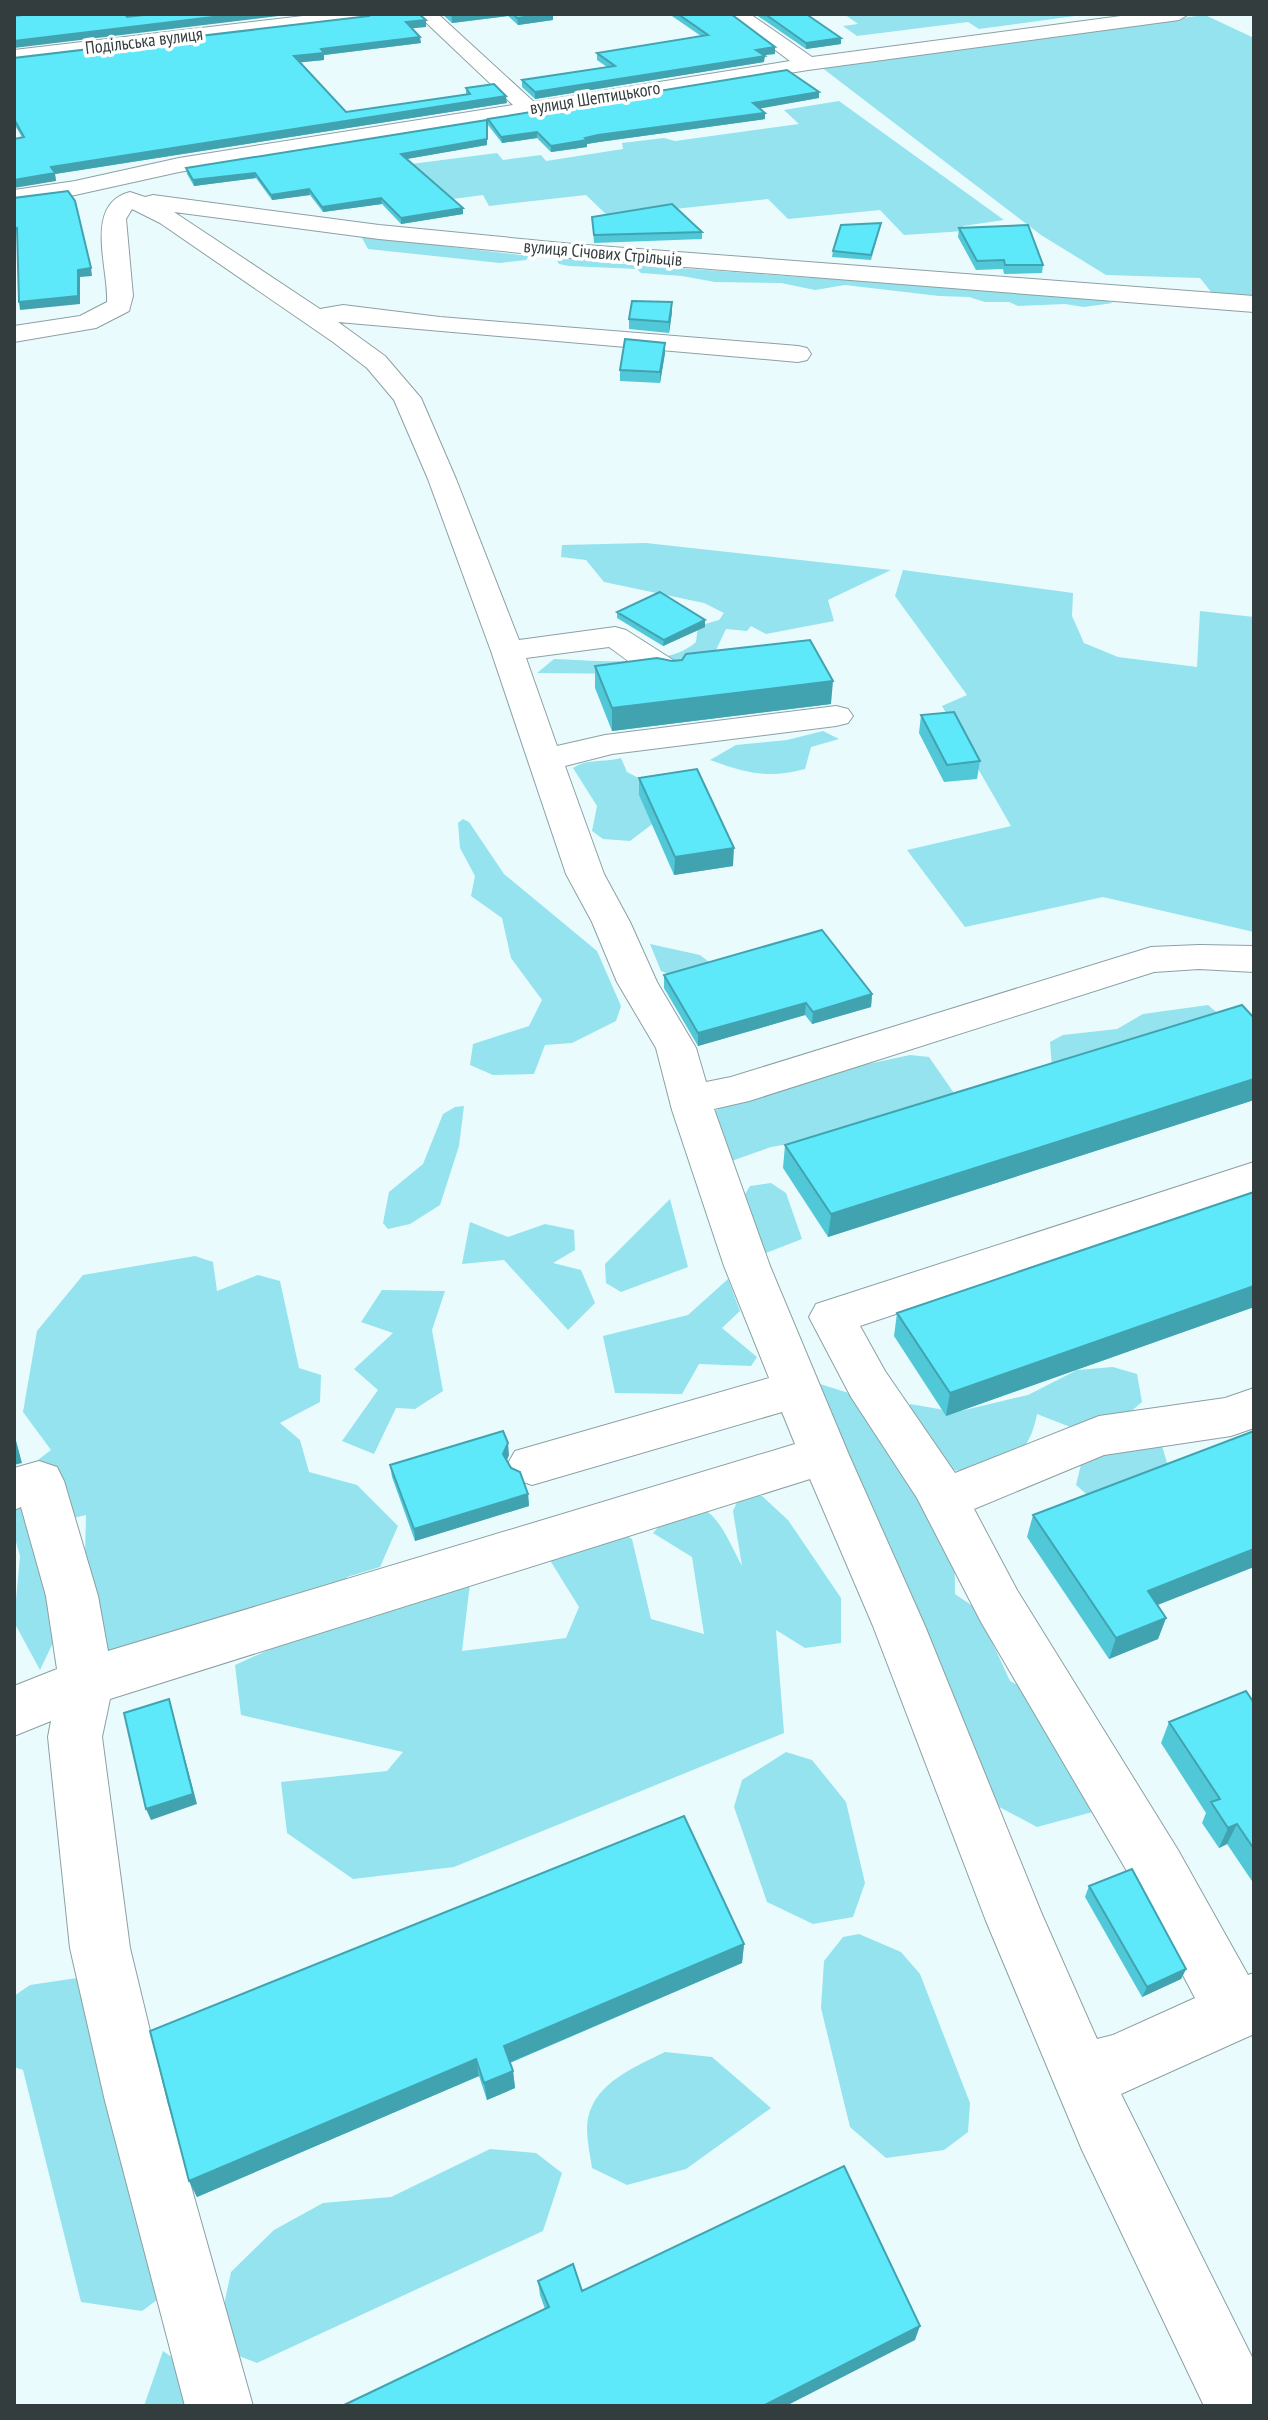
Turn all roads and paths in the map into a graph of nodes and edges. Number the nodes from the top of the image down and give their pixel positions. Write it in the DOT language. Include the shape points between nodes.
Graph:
graph roads {
  1 [pos="369,14"];
  2 [pos="427,14"];
  3 [pos="737,14"];
  4 [pos="1179,14"];
  5 [pos="14,56"];
  6 [pos="808,64"];
  7 [pos="529,108"];
  8 [pos="120,190"];
  9 [pos="14,197"];
  10 [pos="1254,304"];
  11 [pos="314,318"];
  12 [pos="14,334"];
  13 [pos="798,354"];
  14 [pos="507,651"];
  15 [pos="669,672"];
  16 [pos="836,716"];
  17 [pos="546,758"];
  18 [pos="1252,964"];
  19 [pos="691,1099"];
  20 [pos="1254,1178"];
  21 [pos="797,1389"];
  22 [pos="1254,1407"];
  23 [pos="824,1455"];
  24 [pos="532,1465"];
  25 [pos="14,1489"];
  26 [pos="943,1500"];
  27 [pos="86,1682"];
  28 [pos="14,1711"];
  29 [pos="1245,2007"];
  30 [pos="1081,2074"];
  31 [pos="219,2406"];
  32 [pos="1240,2406"];
  1 -- 5 [label="street, Подільська вулиця"];
  2 -- 7 [label="street"];
  3 -- 6 [label="street"];
  4 -- 6 [label="street, вулиця Шептицького"];
  6 -- 7 [label="street, вулиця Шептицького"];
  7 -- 8 [label="street, вулиця Шептицького" via="179,165"];
  8 -- 9 [label="street, вулиця Шептицького"];
  8 -- 10 [label="street, вулиця Січових Стрільців" via="379,232 558,250"];
  8 -- 11 [label="street"];
  8 -- 12 [label="street" via="113,224 120,306 87,323"];
  11 -- 13 [label="street" via="343,313"];
  11 -- 14 [label="street" via="376,362 407,398"];
  14 -- 15 [label="street" via="615,637"];
  14 -- 17 [label="street"];
  16 -- 17 [label="street" via="605,745"];
  17 -- 19 [label="street" via="585,874 676,1048"];
  18 -- 19 [label="street" via="1199,957 1151,960 734,1091"];
  19 -- 21 [label="street" via="747,1266"];
  20 -- 26 [label="street" via="832,1317"];
  21 -- 23 [label="street"];
  21 -- 24 [label="street"];
  22 -- 26 [label="street" via="1231,1417 1099,1436"];
  23 -- 27 [label="street"];
  23 -- 30 [label="street"];
  25 -- 27 [label="street" via="39,1481 72,1596"];
  26 -- 29 [label="street" via="999,1606"];
  27 -- 28 [label="street"];
  27 -- 31 [label="street" via="75,1737 100,1948"];
  29 -- 30 [label="street" via="1117,2065"];
  30 -- 32 [label="street"];
}
